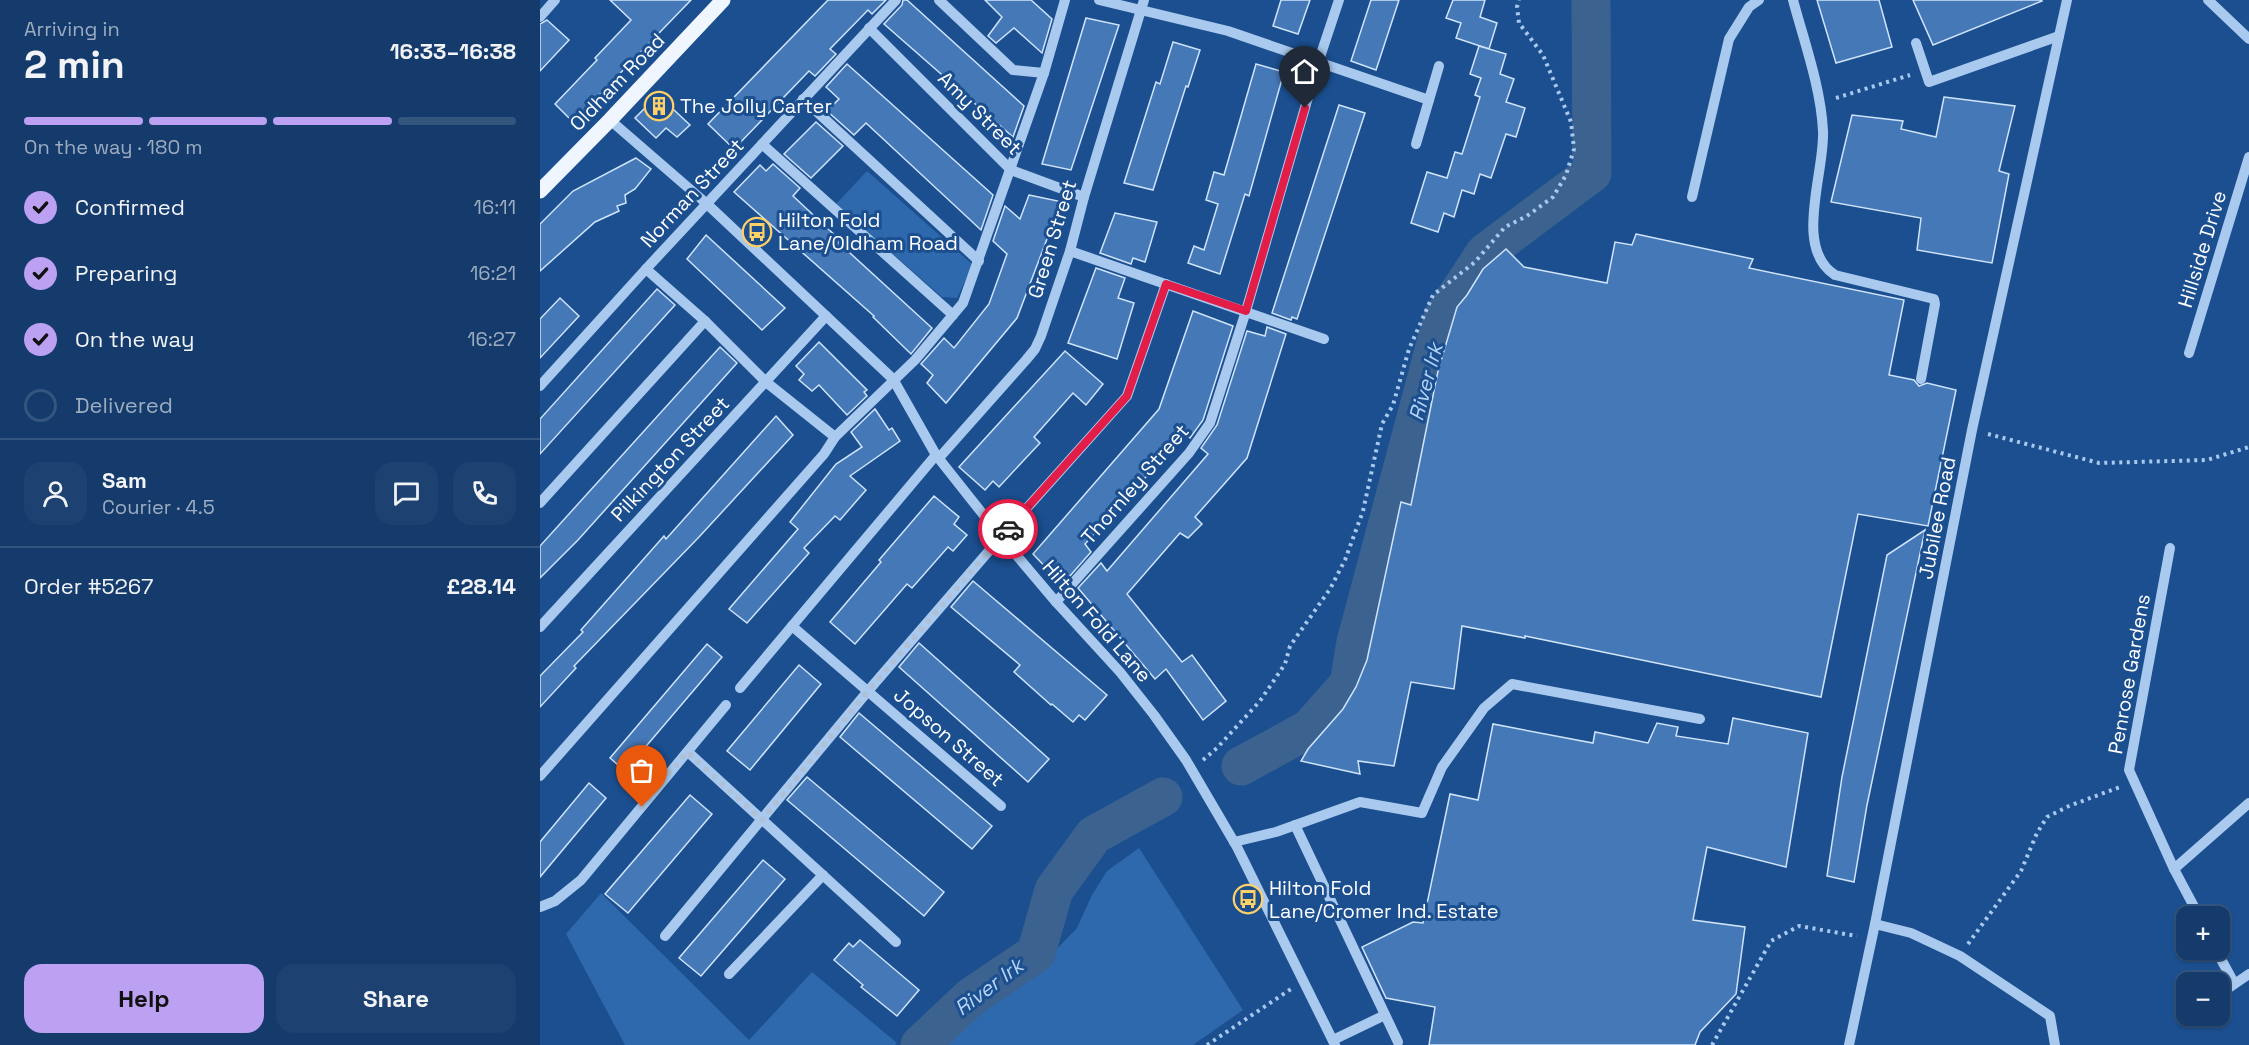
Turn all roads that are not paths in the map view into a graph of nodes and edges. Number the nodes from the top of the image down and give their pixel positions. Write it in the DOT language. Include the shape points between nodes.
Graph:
graph roads {
  1 [pos="555,0"];
  2 [pos="723,0"];
  3 [pos="896,0"];
  4 [pos="939,0"];
  5 [pos="1065,0"];
  6 [pos="1099,0"];
  7 [pos="1339,0"];
  8 [pos="1759,0"];
  9 [pos="1793,0"];
  10 [pos="2067,0"];
  11 [pos="2208,0"];
  12 [pos="1142,5"];
  13 [pos="540,17"];
  14 [pos="869,28"];
  15 [pos="2059,36"];
  16 [pos="2249,39"];
  17 [pos="1916,43"];
  18 [pos="1318,63"];
  19 [pos="1439,66"];
  20 [pos="1044,73"];
  21 [pos="803,99"];
  22 [pos="1429,100"];
  23 [pos="610,120"];
  24 [pos="762,144"];
  25 [pos="1416,144"];
  26 [pos="2249,157"];
  27 [pos="1011,170"];
  28 [pos="540,191"];
  29 [pos="1084,197"];
  30 [pos="1692,197"];
  31 [pos="707,204"];
  32 [pos="1070,251"];
  33 [pos="979,261"];
  34 [pos="646,269"];
  35 [pos="1166,284"];
  36 [pos="1246,311"];
  37 [pos="953,315"];
  38 [pos="826,316"];
  39 [pos="705,321"];
  40 [pos="1324,339"];
  41 [pos="2189,352"];
  42 [pos="893,379"];
  43 [pos="1921,379"];
  44 [pos="766,382"];
  45 [pos="540,386"];
  46 [pos="835,437"];
  47 [pos="937,456"];
  48 [pos="540,503"];
  49 [pos="1001,537"];
  50 [pos="2170,548"];
  51 [pos="1056,602"];
  52 [pos="792,626"];
  53 [pos="540,627"];
  54 [pos="740,688"];
  55 [pos="868,691"];
  56 [pos="726,705"];
  57 [pos="1700,719"];
  58 [pos="687,752"];
  59 [pos="540,776"];
  60 [pos="2249,803"];
  61 [pos="1001,806"];
  62 [pos="762,820"];
  63 [pos="1295,825"];
  64 [pos="1233,843"];
  65 [pos="2174,869"];
  66 [pos="823,875"];
  67 [pos="2194,906"];
  68 [pos="540,907"];
  69 [pos="1875,924"];
  70 [pos="665,936"];
  71 [pos="896,942"];
  72 [pos="2221,960"];
  73 [pos="729,974"];
  74 [pos="2249,974"];
  75 [pos="2234,983"];
  76 [pos="2230,986"];
  77 [pos="1385,1015"];
  78 [pos="1398,1042"];
  79 [pos="1334,1043"];
  80 [pos="1849,1045"];
  81 [pos="2055,1045"];
  1 -- 13 [label="street"];
  2 -- 23 [label="main road, Oldham Road"];
  3 -- 14 [label="street, Norman Street"];
  4 -- 20 [label="street" via="1013,70"];
  5 -- 20 [label="street"];
  6 -- 12 [label="street"];
  7 -- 18 [label="street, Thornley Street"];
  8 -- 30 [label="street" via="1749,7 1729,39"];
  9 -- 43 [label="street" via="1823,130 1812,229 1818,257 1835,275 1934,299"];
  10 -- 15 [label="street, Jubilee Road"];
  11 -- 16 [label="street"];
  12 -- 18 [label="street"];
  12 -- 29 [label="street, Green Street"];
  14 -- 21 [label="street, Norman Street"];
  14 -- 27 [label="street, Amy Street"];
  15 -- 17 [label="street" via="1929,82"];
  15 -- 69 [label="street, Jubilee Road" via="1972,430"];
  18 -- 22 [label="street"];
  18 -- 36 [label="street, Thornley Street"];
  19 -- 22 [label="street"];
  20 -- 27 [label="street"];
  21 -- 24 [label="street, Norman Street"];
  21 -- 33 [label="street"];
  22 -- 25 [label="street"];
  23 -- 28 [label="main road, Oldham Road"];
  23 -- 31 [label="street, Hilton Fold Lane"];
  24 -- 31 [label="street, Norman Street"];
  24 -- 37 [label="street"];
  26 -- 41 [label="street, Hillside Drive"];
  27 -- 29 [label="street, Amy Street"];
  27 -- 33 [label="street"];
  29 -- 32 [label="street, Green Street"];
  31 -- 34 [label="street, Norman Street"];
  31 -- 38 [label="street, Hilton Fold Lane"];
  32 -- 35 [label="street"];
  32 -- 47 [label="street, Green Street" via="1035,349"];
  33 -- 37 [label="street" via="963,303"];
  34 -- 39 [label="street"];
  34 -- 45 [label="street, Norman Street"];
  35 -- 36 [label="street"];
  35 -- 49 [label="street" via="1127,396"];
  36 -- 40 [label="street"];
  36 -- 51 [label="street, Thornley Street" via="1210,423 1201,439"];
  37 -- 42 [label="street" via="915,360"];
  38 -- 42 [label="street, Hilton Fold Lane"];
  38 -- 44 [label="street, Pilkington Street"];
  39 -- 44 [label="street"];
  39 -- 48 [label="street"];
  42 -- 46 [label="street"];
  42 -- 47 [label="street, Hilton Fold Lane"];
  44 -- 46 [label="street"];
  44 -- 53 [label="street, Pilkington Street"];
  46 -- 59 [label="street"];
  47 -- 49 [label="street, Hilton Fold Lane"];
  47 -- 52 [label="street, Green Street"];
  49 -- 51 [label="street, Hilton Fold Lane"];
  49 -- 55 [label="street"];
  50 -- 65 [label="street, Penrose Gardens" via="2129,770"];
  51 -- 64 [label="street, Hilton Fold Lane" via="1154,715"];
  52 -- 54 [label="street, Green Street"];
  52 -- 55 [label="street, Jopson Street"];
  55 -- 61 [label="street, Jopson Street"];
  55 -- 62 [label="street"];
  56 -- 58 [label="street"];
  57 -- 63 [label="street" via="1512,684 1484,708 1442,767 1422,813 1360,802"];
  58 -- 62 [label="street"];
  58 -- 68 [label="street" via="581,880 555,901"];
  60 -- 65 [label="street"];
  62 -- 66 [label="street"];
  62 -- 70 [label="street"];
  63 -- 64 [label="street"];
  63 -- 77 [label="street"];
  64 -- 79 [label="street, Hilton Fold Lane"];
  65 -- 67 [label="street, Penrose Gardens"];
  66 -- 71 [label="street"];
  66 -- 73 [label="street"];
  69 -- 80 [label="street, Jubilee Road"];
  69 -- 81 [label="street" via="1911,933 1960,956 2050,1016"];
  72 -- 75 [label="street"];
  74 -- 75 [label="street"];
  75 -- 76 [label="street"];
  77 -- 78 [label="street"];
  77 -- 79 [label="street"];
}
